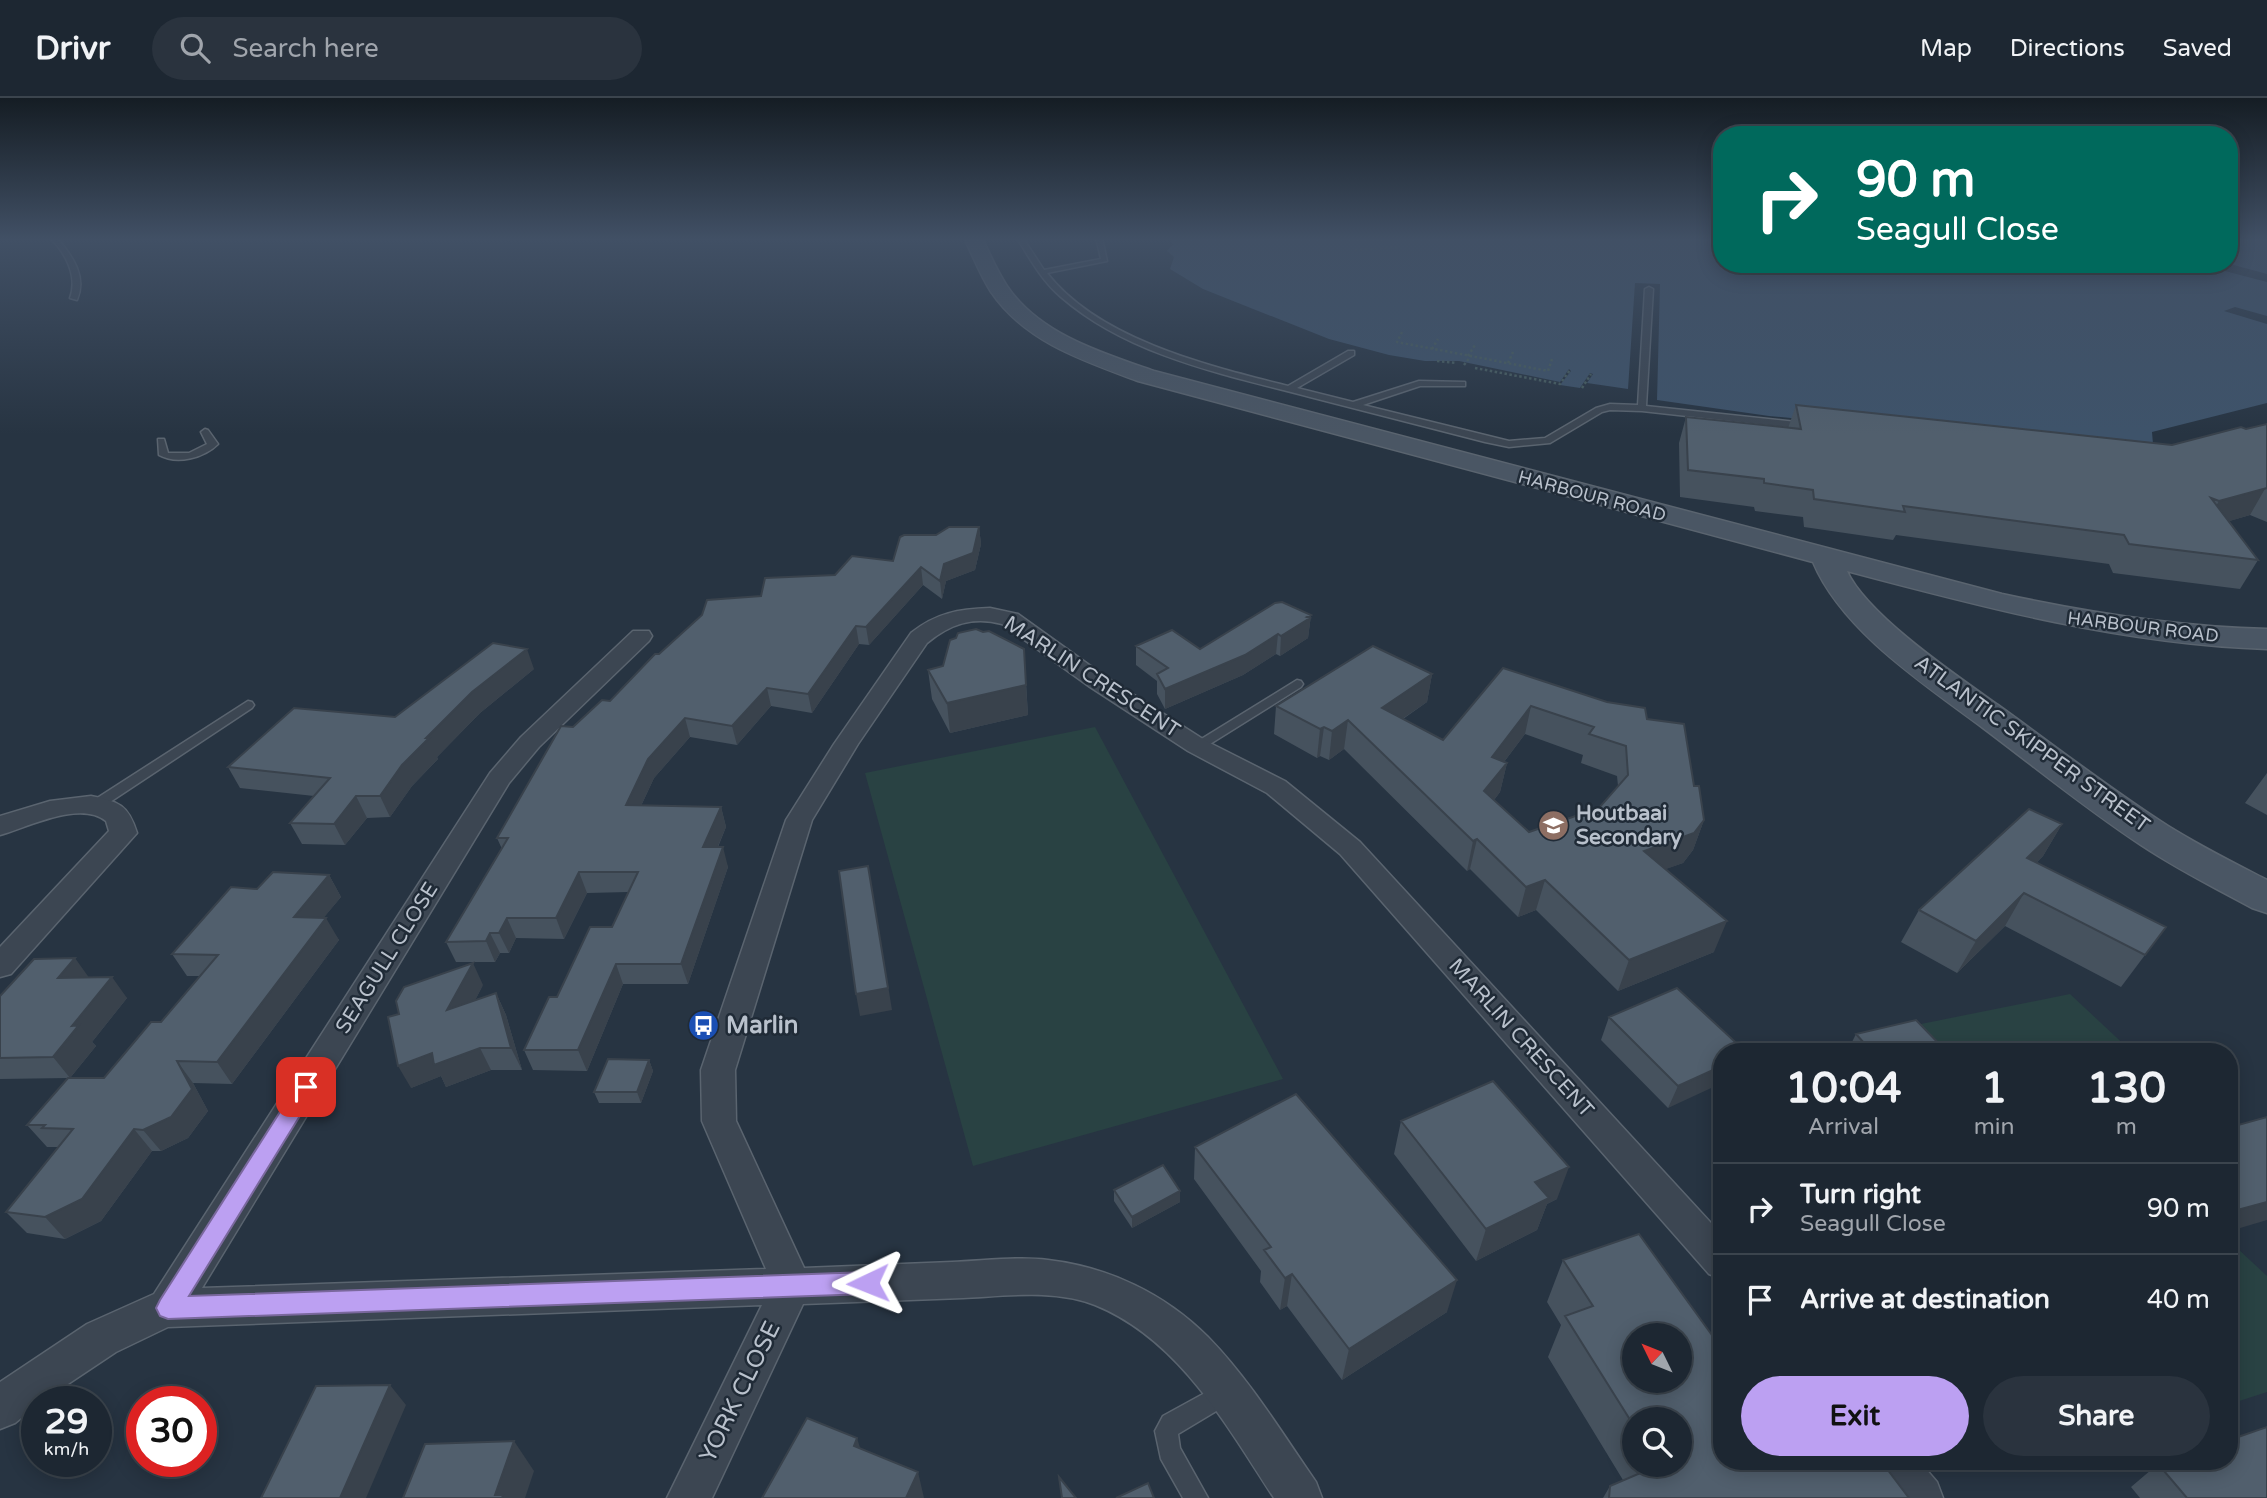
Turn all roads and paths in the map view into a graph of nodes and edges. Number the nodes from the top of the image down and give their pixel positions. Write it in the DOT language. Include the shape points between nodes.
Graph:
graph roads {
  1 [pos="1012,303"];
  2 [pos="1074,303"];
  3 [pos="1648,303"];
  4 [pos="1402,332"];
  5 [pos="1438,339"];
  6 [pos="1475,345"];
  7 [pos="1432,349"];
  8 [pos="1513,352"];
  9 [pos="1351,354"];
  10 [pos="1470,356"];
  11 [pos="1552,359"];
  12 [pos="1433,362"];
  13 [pos="1508,363"];
  14 [pos="1463,365"];
  15 [pos="1570,370"];
  16 [pos="1591,374"];
  17 [pos="1462,384"];
  18 [pos="1582,388"];
  19 [pos="1289,389"];
  20 [pos="1353,405"];
  21 [pos="1642,408"];
  22 [pos="1819,428"];
  23 [pos="205,432"];
  24 [pos="160,441"];
  25 [pos="1826,557"];
  26 [pos="641,636"];
  27 [pos="2267,639"];
  28 [pos="1297,684"];
  29 [pos="248,705"];
  30 [pos="1197,746"];
  31 [pos="96,805"];
  32 [pos="0,826"];
  33 [pos="123,833"];
  34 [pos="2267,898"];
  35 [pos="0,966"];
  36 [pos="1713,1252"];
  37 [pos="792,1285"];
  38 [pos="168,1308"];
  39 [pos="1227,1391"];
  40 [pos="0,1408"];
  41 [pos="1898,1470"];
  42 [pos="689,1498"];
  43 [pos="1196,1498"];
  44 [pos="1300,1498"];
  45 [pos="1921,1498"];
  1 -- 25 [label="street, HARBOUR ROAD" via="1061,341 1111,364 1182,387"];
  2 -- 19 [label="lane" via="1152,347"];
  3 -- 21 [label="lane"];
  4 -- 7 [label="path" via="1397,342"];
  5 -- 7 [label="path"];
  6 -- 10 [label="path"];
  7 -- 10 [label="path"];
  8 -- 13 [label="path"];
  9 -- 19 [label="lane"];
  10 -- 13 [label="path"];
  10 -- 14 [label="path"];
  11 -- 13 [label="path" via="1548,371"];
  12 -- 14 [label="path"];
  14 -- 15 [label="path" via="1560,384"];
  16 -- 18 [label="path"];
  17 -- 20 [label="lane" via="1419,383"];
  19 -- 20 [label="lane"];
  20 -- 21 [label="lane" via="1525,445 1548,441 1599,410"];
  21 -- 22 [label="lane"];
  23 -- 24 [label="lane" via="213,444 192,455 164,455"];
  25 -- 27 [label="street, HARBOUR ROAD" via="2095,624"];
  25 -- 34 [label="street, ATLANTIC SKIPPER STREET" via="1829,571 1849,597 1881,631 1927,668 2109,804 2177,849"];
  26 -- 38 [label="street, SEAGULL CLOSE" via="530,741 499,779"];
  28 -- 30 [label="lane"];
  29 -- 31 [label="lane"];
  30 -- 36 [label="street, MARLIN CRESCENT" via="1276,786 1350,848"];
  30 -- 37 [label="street, MARLIN CRESCENT" via="1010,620 990,614 960,615 935,625 919,638 799,820 718,1070 719,1121"];
  31 -- 32 [label="street" via="47,809"];
  31 -- 33 [label="street" via="119,817"];
  33 -- 35 [label="street"];
  37 -- 38 [label="street"];
  37 -- 39 [label="street" via="1046,1278 1103,1290 1148,1312 1209,1366"];
  37 -- 42 [label="street, YORK CLOSE"];
  38 -- 40 [label="street" via="116,1331"];
  39 -- 43 [label="lane" via="1166,1431 1169,1451"];
  39 -- 44 [label="street"];
  41 -- 45 [label="street"];
}
